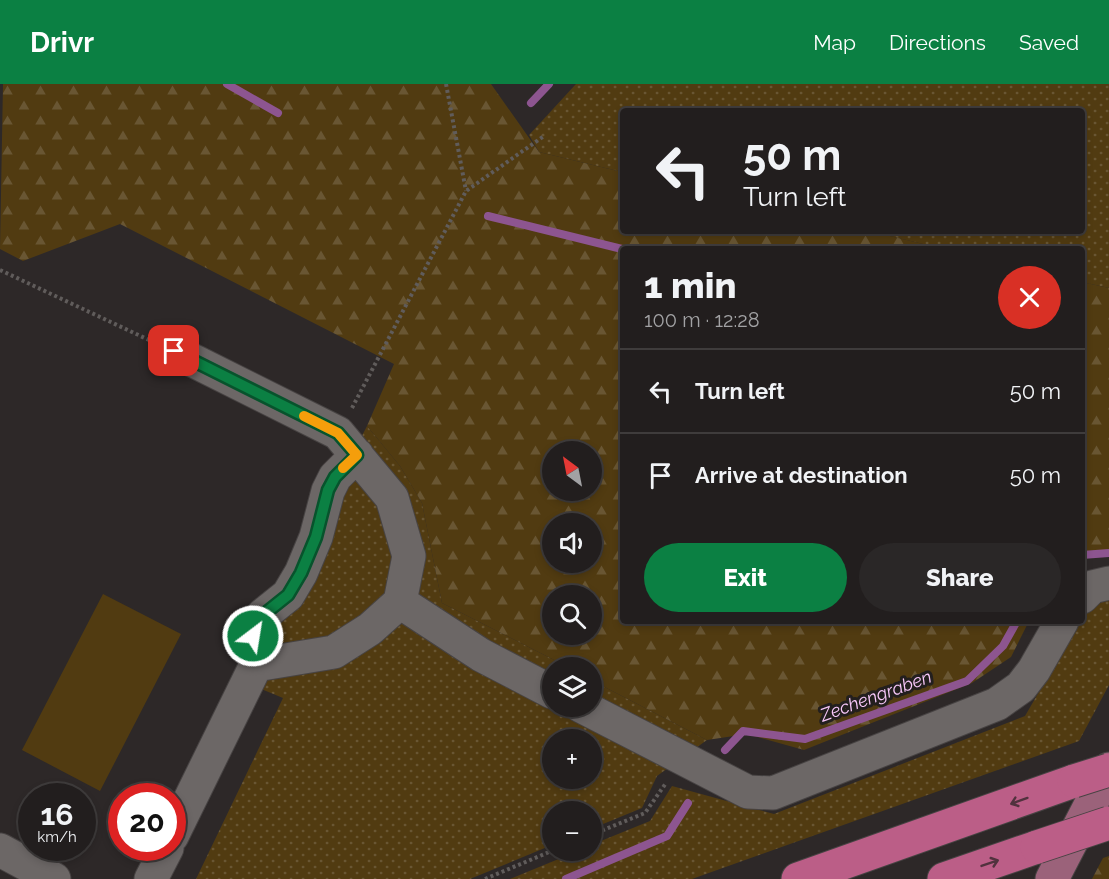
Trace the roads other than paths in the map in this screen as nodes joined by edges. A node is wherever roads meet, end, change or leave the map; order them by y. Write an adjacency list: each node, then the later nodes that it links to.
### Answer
1 (174, 351): 2 (street)
2 (347, 444): 5 (street); 7 (street)
3 (1109, 583): 4 (street)
4 (1085, 594)
5 (400, 602): 7 (street); 8 (street)
6 (1060, 624): 9 (street)
7 (256, 665): 11 (street)
8 (542, 687)
9 (602, 717)
10 (1109, 770): 17 (highway, one-way to 17, bridge); 19 (main road)
11 (186, 808)
12 (1109, 823): 18 (highway, one-way to 12, bridge)
13 (0, 850): 15 (street)
14 (161, 861): 16 (street)
15 (54, 879)
16 (152, 879)
17 (798, 879)
18 (944, 879)
19 (1052, 879)

